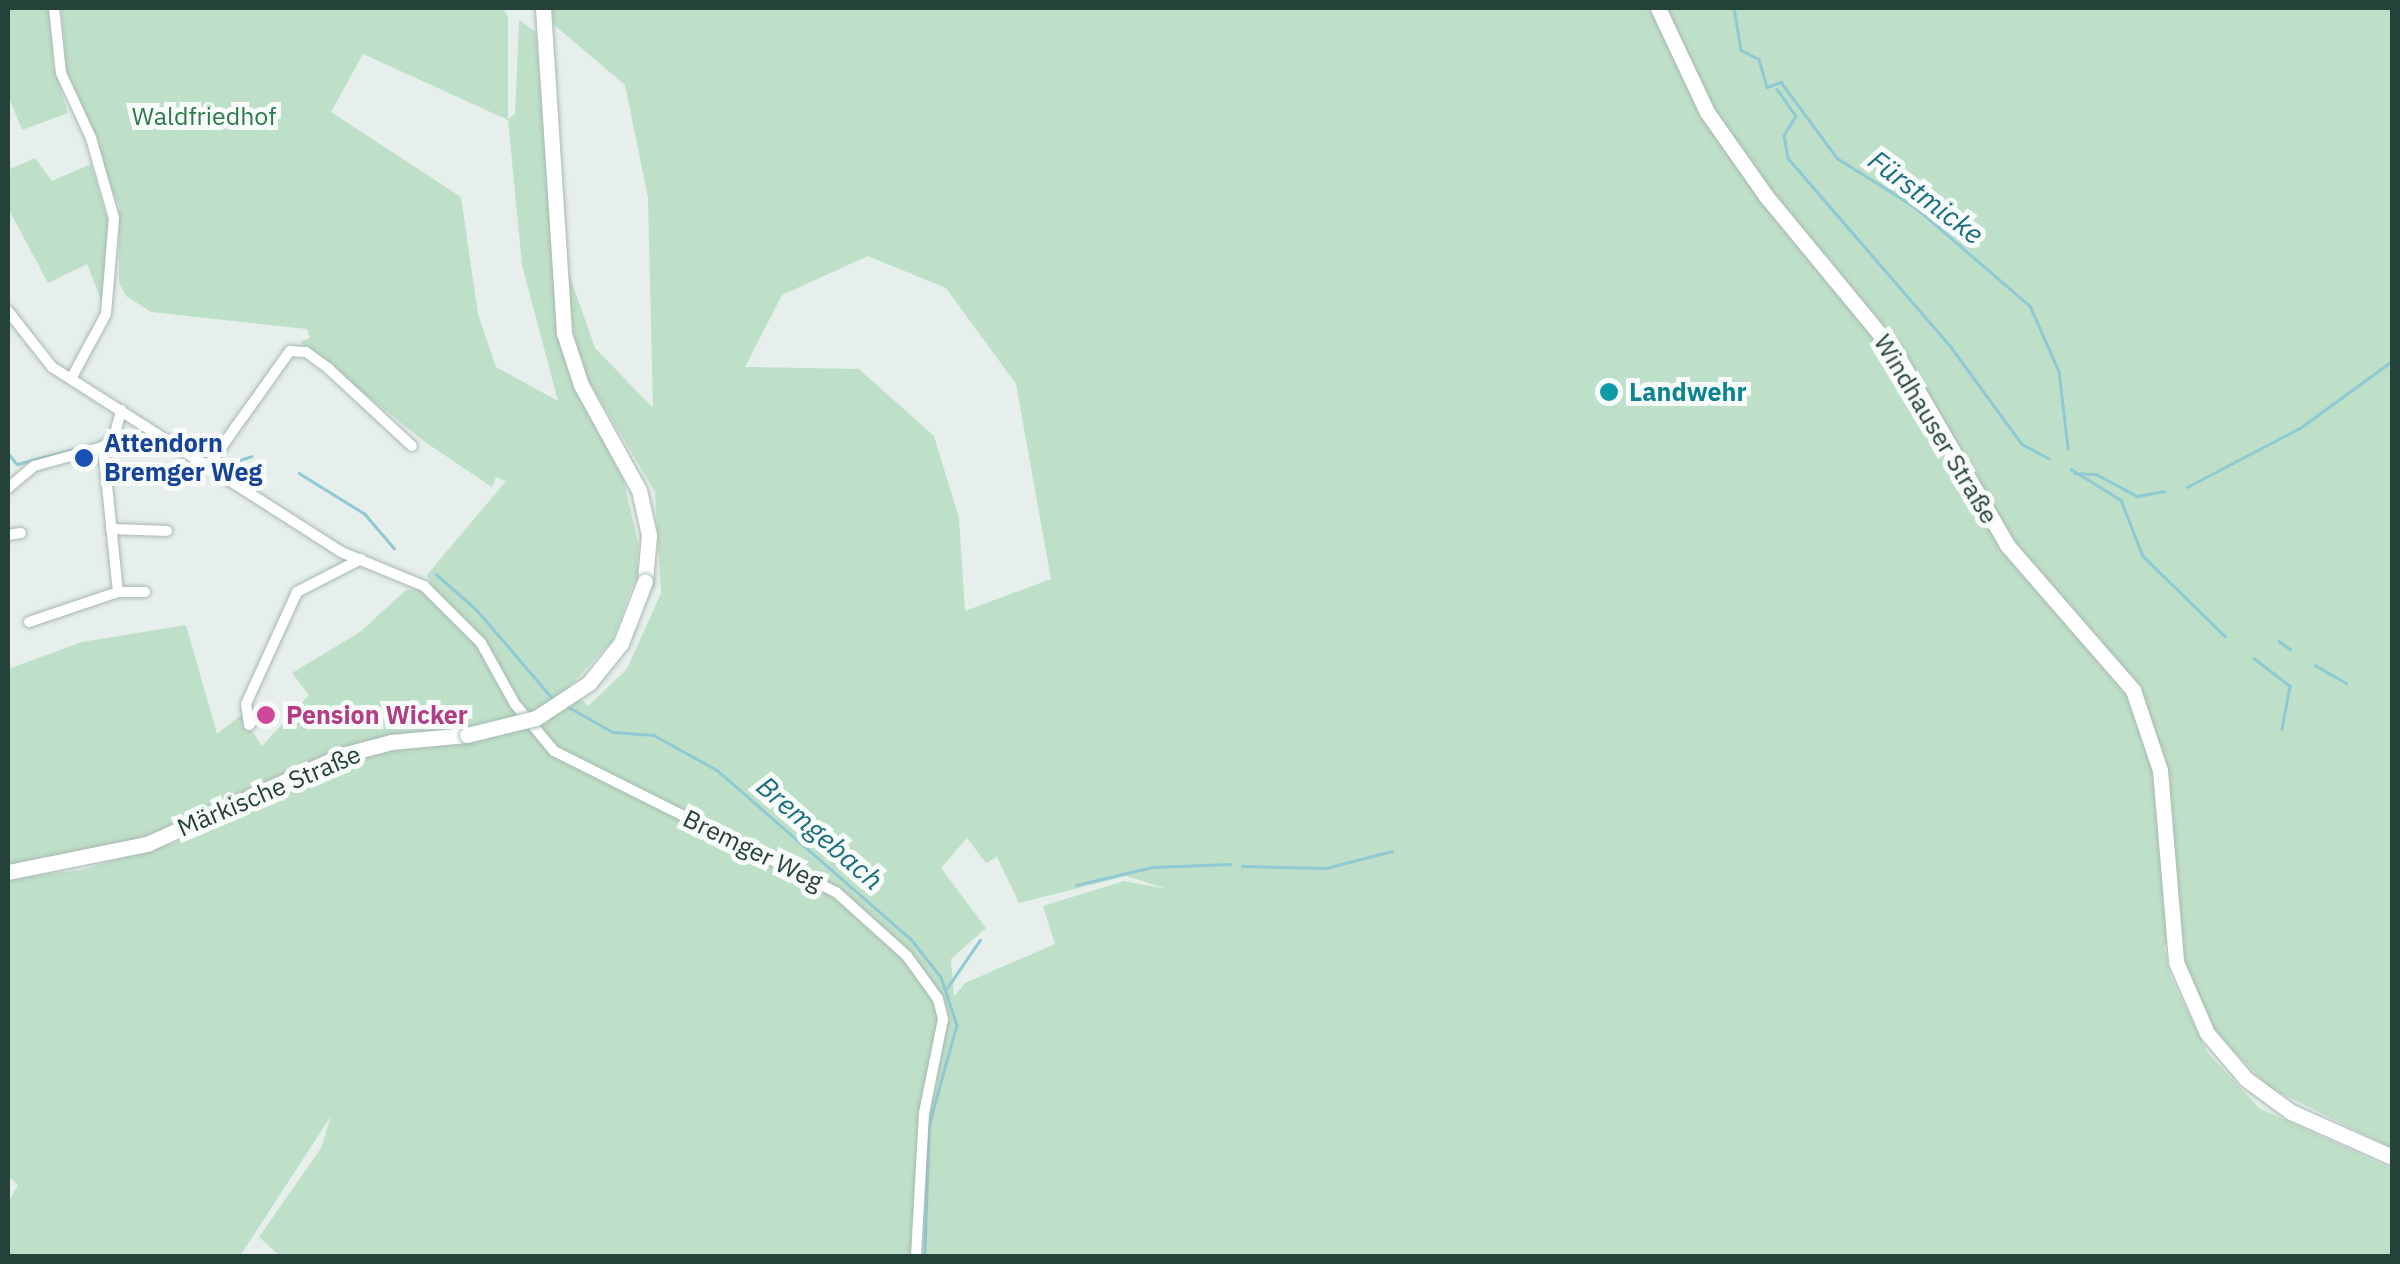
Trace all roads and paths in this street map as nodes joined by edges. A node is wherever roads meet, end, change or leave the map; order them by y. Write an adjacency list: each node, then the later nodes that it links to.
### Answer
1 (54, 8): 5 (street)
2 (542, 8): 20 (main road, Märkische Straße, bridge)
3 (1658, 8): 21 (main road, Windhauser Straße)
4 (8, 311): 5 (street, Bremger Weg)
5 (71, 379): 6 (street, Bremger Weg)
6 (121, 410): 8 (street); 9 (street, Bremger Weg)
7 (412, 446): 9 (street)
8 (103, 447): 10 (street); 11 (street)
9 (214, 466): 15 (street, Bremger Weg)
10 (8, 488)
11 (111, 529): 12 (street); 16 (street)
12 (167, 531)
13 (21, 533): 14 (street)
14 (8, 536)
15 (361, 560): 19 (street); 22 (street, Bremger Weg)
16 (118, 592): 17 (street); 18 (street)
17 (145, 592)
18 (29, 622)
19 (258, 715)
20 (8, 872)
21 (2392, 1157)
22 (916, 1256)

